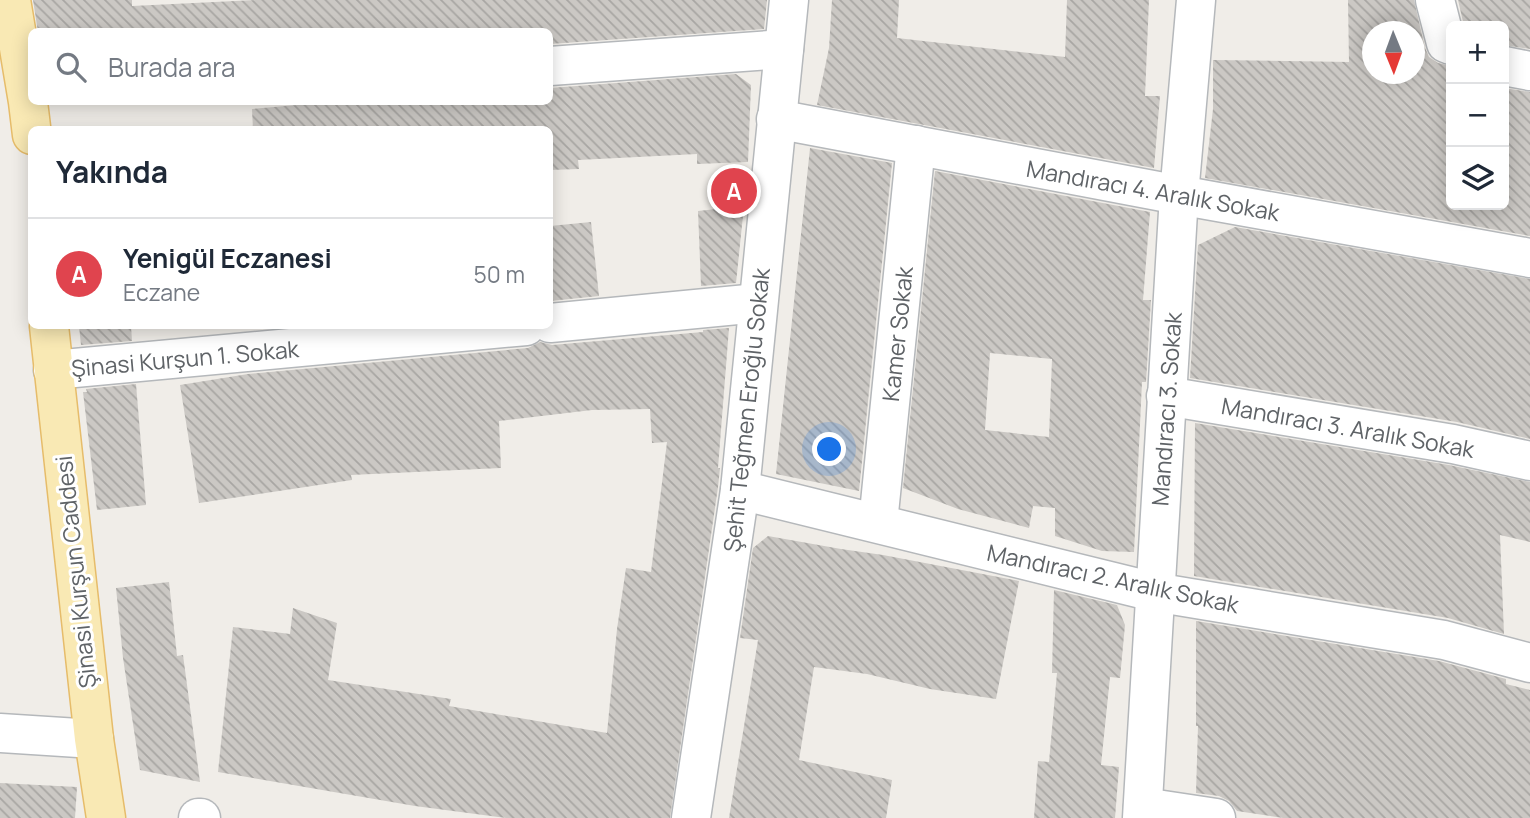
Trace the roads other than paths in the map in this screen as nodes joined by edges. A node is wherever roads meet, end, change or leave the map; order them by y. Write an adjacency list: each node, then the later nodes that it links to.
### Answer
1 (11, 0): 10 (main road)
2 (789, 0): 6 (street, Şehit Teğmen Eroğlu Sokak)
3 (1196, 0): 13 (street, Mandıracı 3. Sokak)
4 (1435, 0): 5 (street)
5 (1446, 43)
6 (784, 49): 7 (street); 11 (street, Şehit Teğmen Eroğlu Sokak)
7 (553, 66)
8 (1509, 67): 9 (street)
9 (1530, 71)
10 (28, 91)
11 (776, 119): 12 (street, Mandıracı 4. Aralık Sokak); 15 (street, Şehit Teğmen Eroğlu Sokak)
12 (916, 145): 13 (street, Mandıracı 4. Aralık Sokak); 23 (street, Kamer Sokak)
13 (1179, 195): 14 (street, Mandıracı 4. Aralık Sokak); 20 (street, Mandıracı 3. Sokak)
14 (1530, 258)
15 (758, 303): 16 (street); 22 (street, Şehit Teğmen Eroğlu Sokak)
16 (553, 323)
17 (49, 329): 19 (main road, Şinasi Kurşun Caddesi)
18 (494, 329): 19 (street, Şinasi Kurşun 1. Sokak)
19 (53, 370): 27 (main road, Şinasi Kurşun Caddesi)
20 (1166, 396): 21 (street, Mandıracı 3. Aralık Sokak); 24 (street, Mandıracı 3. Sokak)
21 (1530, 461)
22 (740, 490): 23 (street, Mandıracı 2. Aralık Sokak); 30 (street, Şehit Teğmen Eroğlu Sokak)
23 (878, 523): 24 (street, Mandıracı 2. Aralık Sokak)
24 (1154, 592): 25 (street, Mandıracı 2. Aralık Sokak); 28 (street, Mandıracı 3. Sokak)
25 (1530, 663)
26 (0, 733): 27 (street)
27 (94, 739): 29 (main road, Şinasi Kurşun Caddesi)
28 (1142, 812): 31 (street)
29 (106, 818)
30 (691, 818)
31 (1216, 818)

